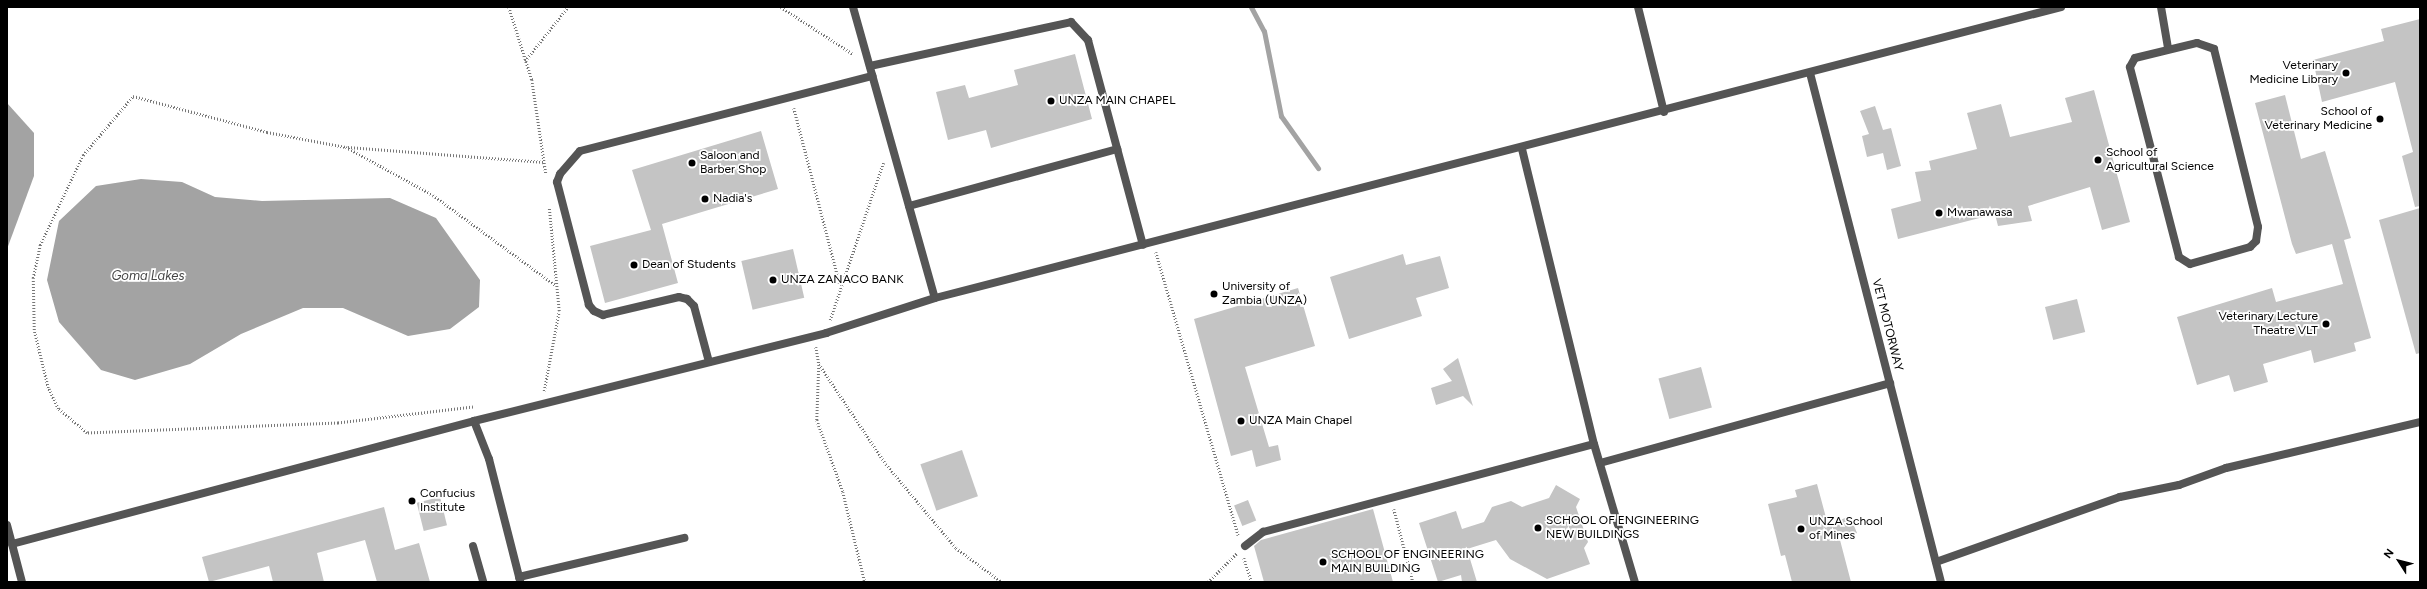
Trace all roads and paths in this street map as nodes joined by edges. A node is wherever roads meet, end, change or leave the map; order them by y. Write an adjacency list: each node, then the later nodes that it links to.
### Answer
1 (509, 7): 9 (path)
2 (568, 7): 9 (path)
3 (781, 7): 10 (path)
4 (853, 7): 10 (lane)
5 (1638, 7): 14 (lane)
6 (2061, 7): 11 (lane)
7 (2160, 7): 8 (lane)
8 (2168, 48): 8 (lane)
9 (525, 61): 19 (path)
10 (870, 66): 12 (lane); 17 (lane)
11 (1810, 73): 14 (lane); 32 (lane, VET MOTORWAY)
12 (873, 76): 13 (lane); 15 (lane)
13 (791, 97): 26 (path); 30 (lane)
14 (1664, 112): 18 (lane)
15 (891, 141): 22 (lane); 26 (path)
16 (346, 147): 19 (path); 25 (path); 34 (path)
17 (1117, 149): 22 (lane); 24 (lane)
18 (1522, 149): 23 (lane); 37 (lane)
19 (544, 162): 20 (path)
20 (547, 181)
21 (549, 203): 25 (path)
22 (909, 206): 27 (lane)
23 (1153, 243): 24 (lane); 44 (path)
24 (1143, 245): 27 (lane)
25 (555, 285): 33 (path)
26 (840, 286): 28 (path)
27 (935, 298): 28 (lane)
28 (826, 334): 29 (lane)
29 (814, 336): 30 (lane); 31 (path)
30 (709, 362): 35 (lane)
31 (818, 364): 49 (path); 50 (path)
32 (1890, 383): 38 (lane); 45 (lane, VET MOTORWAY)
33 (543, 398)
34 (482, 406)
35 (474, 421): 42 (lane); 46 (lane)
36 (2420, 422): 45 (lane)
37 (1594, 444): 38 (lane); 39 (lane)
38 (1600, 463): 54 (lane)
39 (1392, 498): 44 (lane); 53 (path)
40 (7, 525): 42 (lane)
41 (684, 538): 46 (lane)
42 (12, 544): 47 (lane)
43 (472, 546): 48 (lane)
44 (1243, 547): 51 (path); 52 (path)
45 (1936, 562): 55 (lane, VET MOTORWAY)
46 (520, 580)
47 (22, 582)
48 (483, 582)
49 (865, 582)
50 (1002, 582)
51 (1208, 582)
52 (1252, 582)
53 (1413, 582)
54 (1635, 582)
55 (1941, 582)

